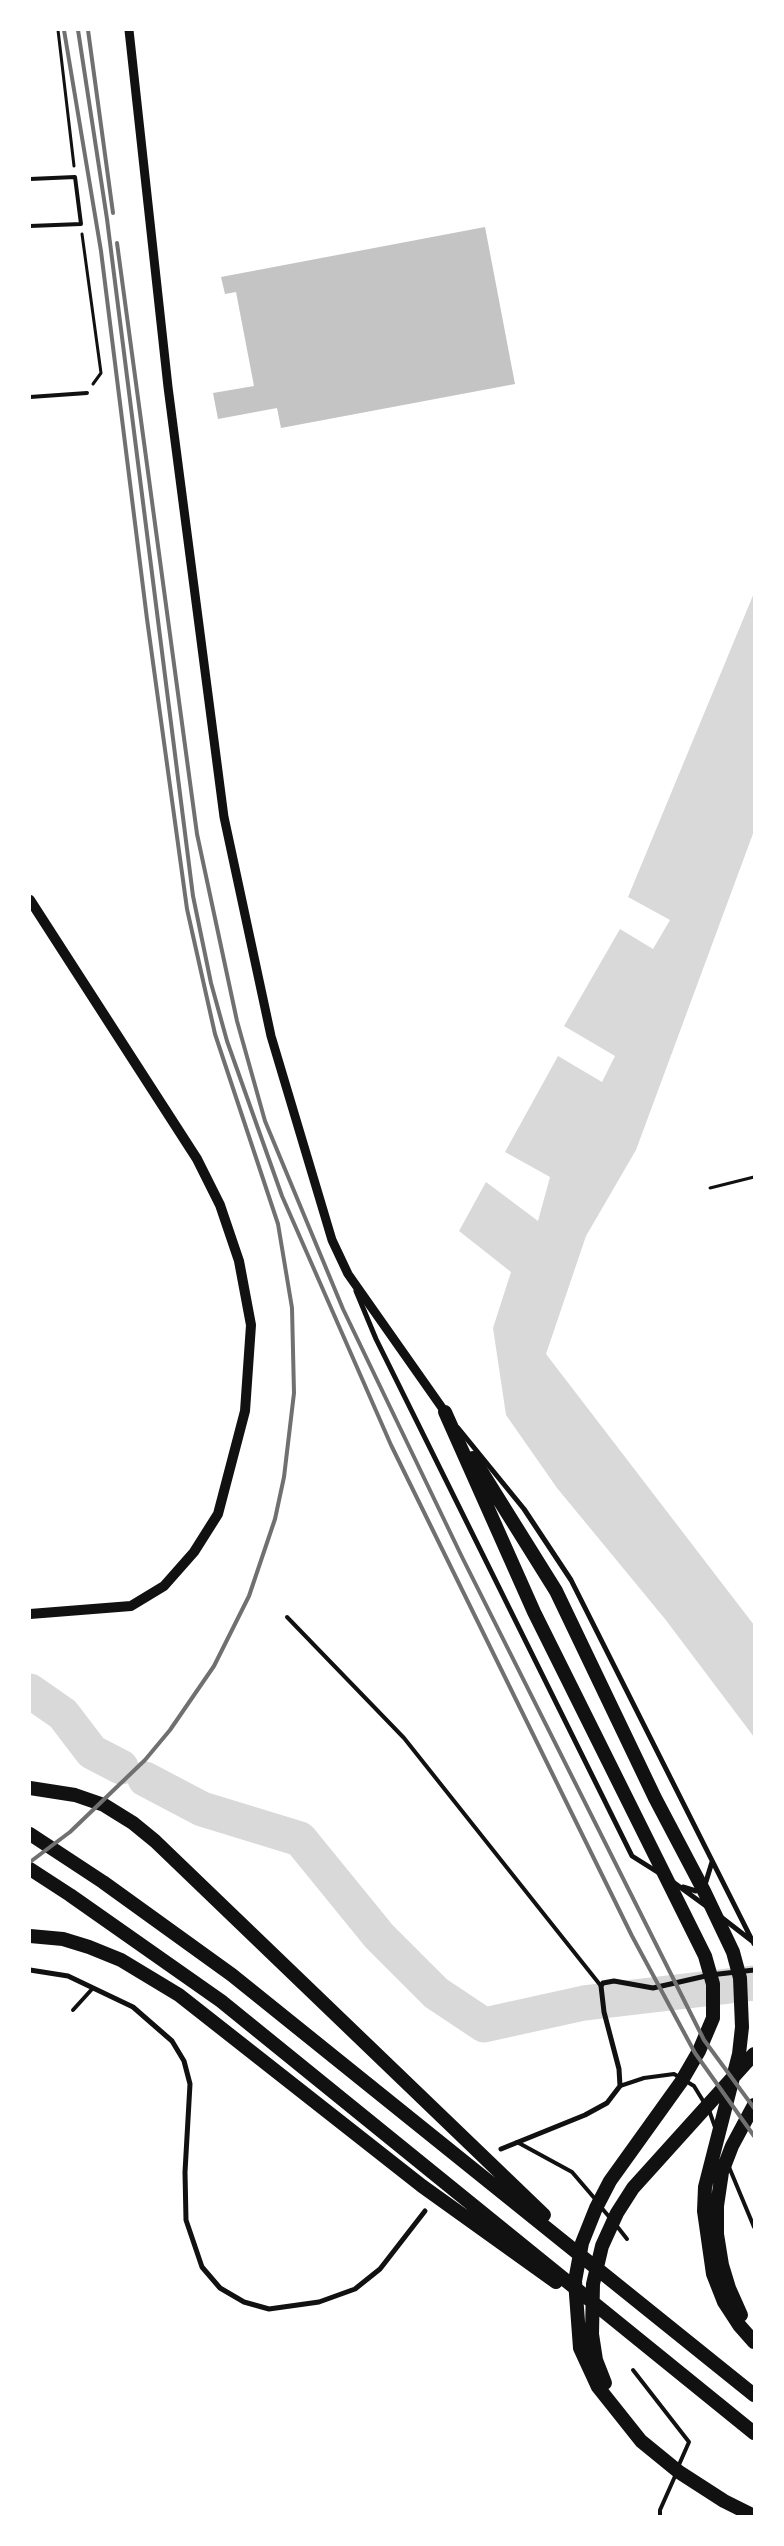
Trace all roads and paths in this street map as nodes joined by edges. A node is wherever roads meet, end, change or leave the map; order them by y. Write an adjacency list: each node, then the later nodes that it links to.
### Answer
1 (58, 30): 3 (path)
2 (128, 30): 12 (street)
3 (75, 177): 4 (lane); 5 (lane)
4 (30, 179)
5 (81, 224): 6 (lane); 7 (path)
6 (30, 226)
7 (87, 393): 8 (lane)
8 (30, 397)
9 (30, 900): 14 (main road)
10 (754, 1177): 11 (path)
11 (710, 1188)
12 (348, 1274): 13 (street); 20 (street)
13 (445, 1412): 18 (street); 40 (highway); 42 (highway)
14 (30, 1614)
15 (287, 1617): 25 (lane)
16 (30, 1788): 38 (highway)
17 (30, 1834): 38 (highway)
18 (712, 1862): 20 (street); 22 (street)
19 (30, 1869): 39 (highway)
20 (678, 1885): 22 (street)
21 (30, 1936): 39 (highway)
22 (753, 1942)
23 (30, 1970): 26 (street)
24 (754, 1970): 25 (street)
25 (601, 1986): 29 (street)
26 (93, 1988): 27 (lane); 35 (street)
27 (73, 2010)
28 (754, 2054): 40 (highway)
29 (620, 2086): 31 (street); 32 (lane)
30 (754, 2105): 41 (highway)
31 (517, 2142): 33 (street); 37 (lane)
32 (720, 2142)
33 (501, 2149)
34 (723, 2151): 36 (lane)
35 (425, 2211)
36 (754, 2227)
37 (627, 2238)
38 (611, 2280): 44 (highway)
39 (616, 2321): 45 (highway)
40 (585, 2333): 47 (highway)
41 (754, 2337)
42 (754, 2342)
43 (633, 2370): 46 (lane)
44 (754, 2395)
45 (754, 2434)
46 (660, 2516)
47 (754, 2516)

